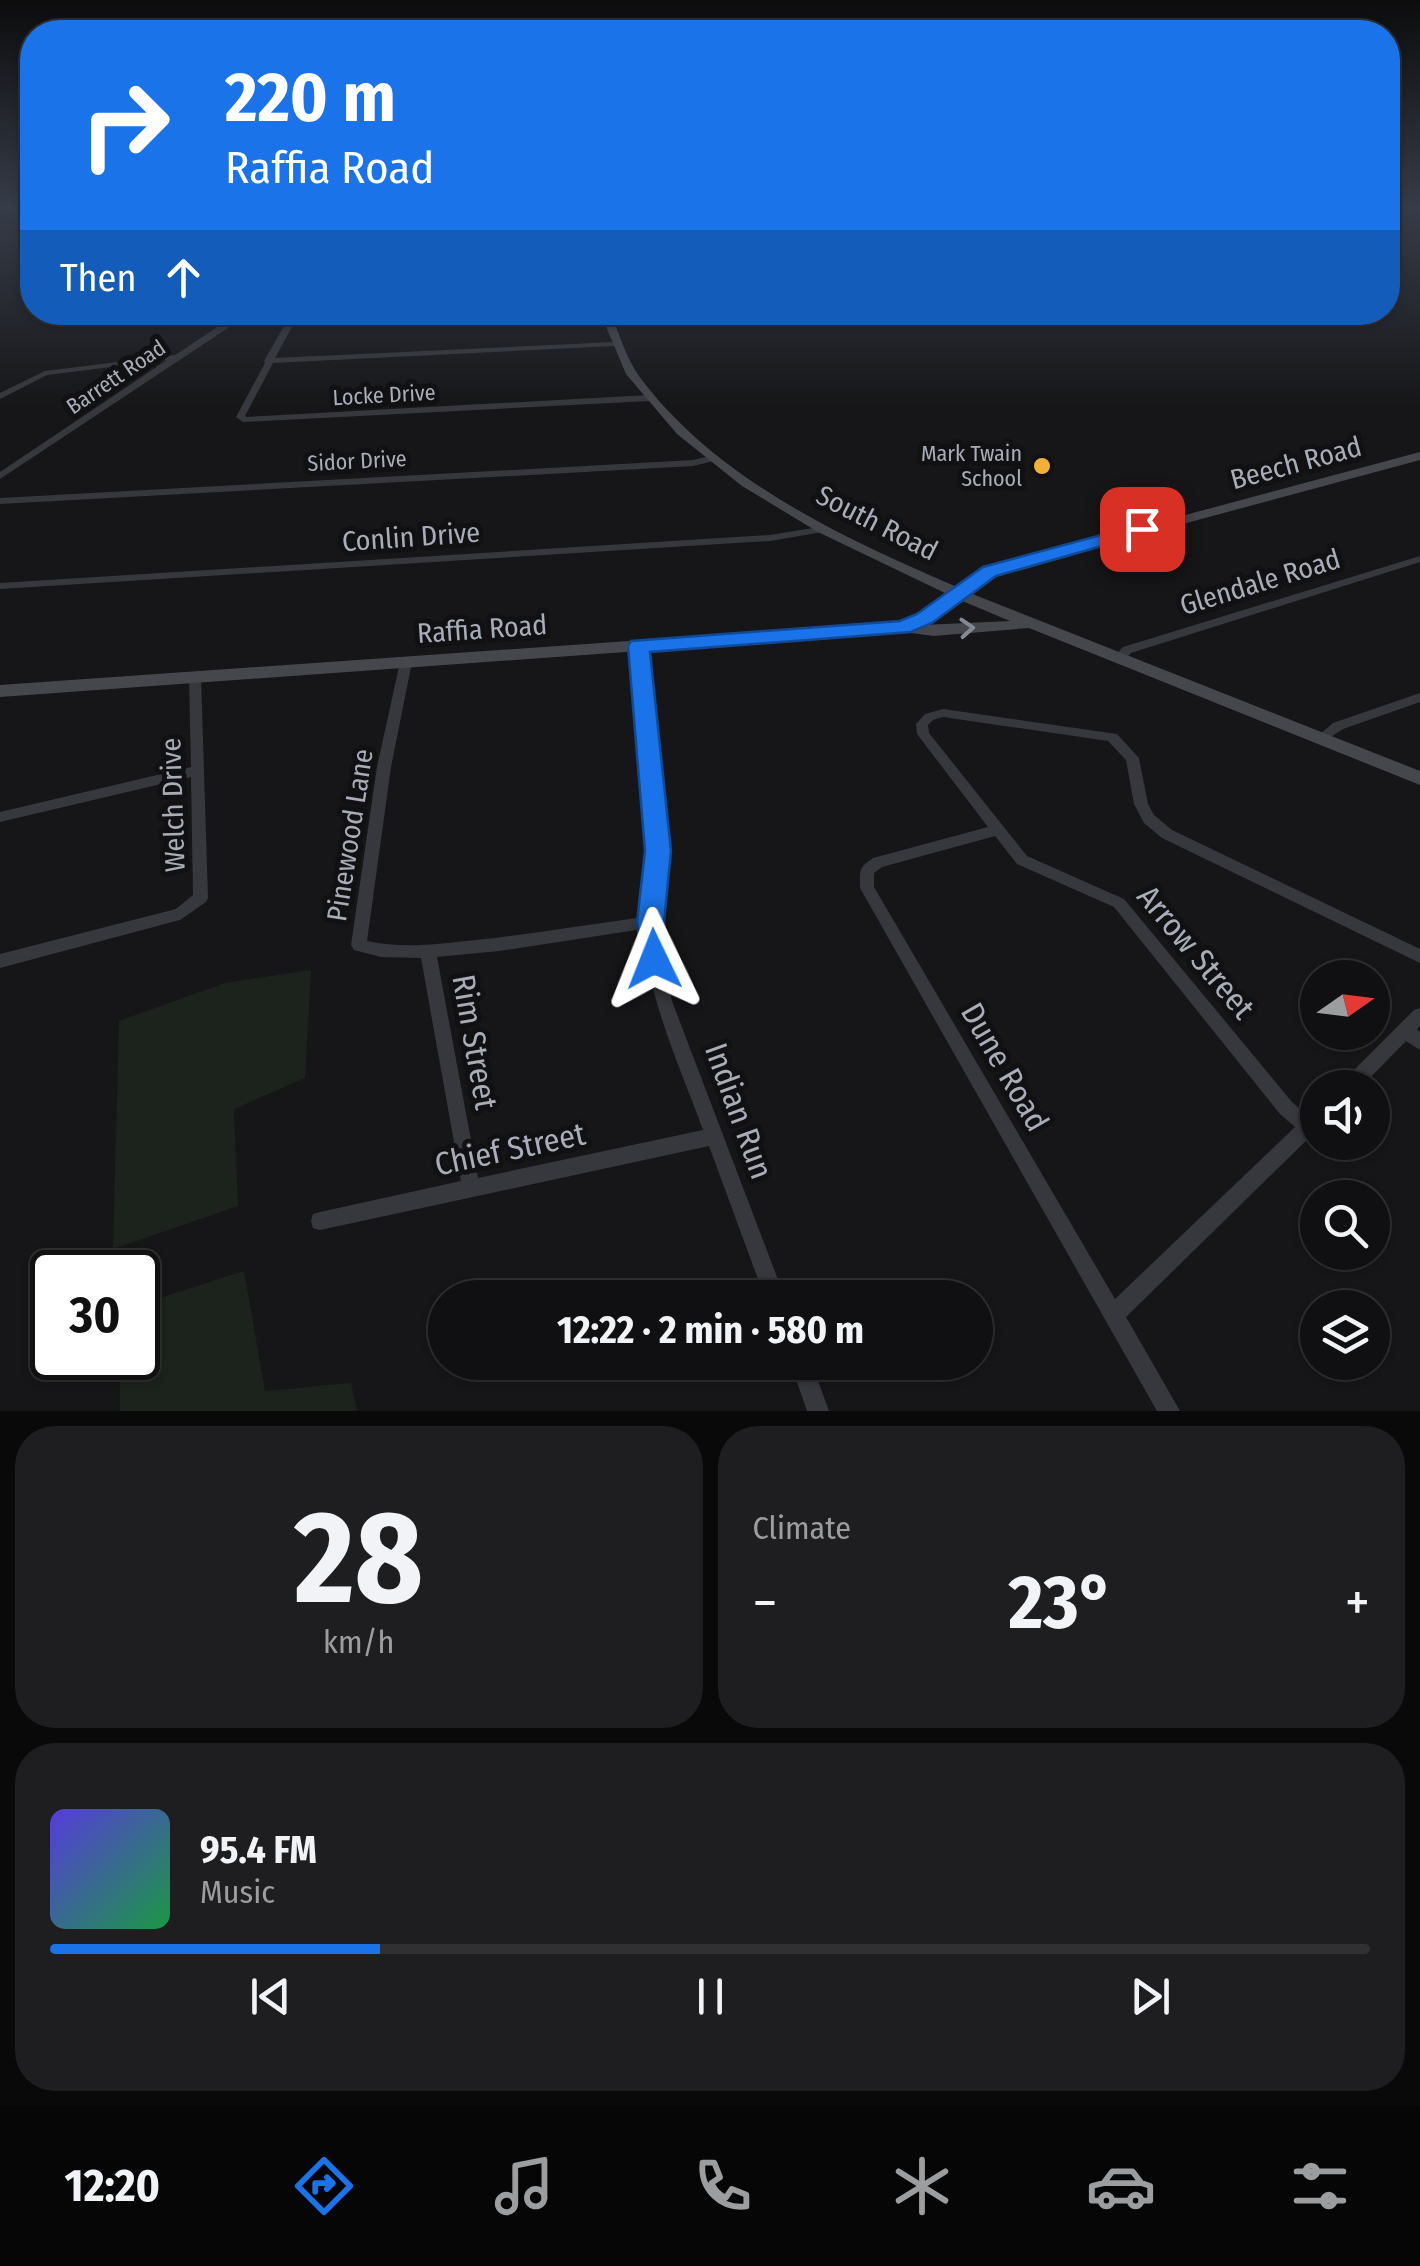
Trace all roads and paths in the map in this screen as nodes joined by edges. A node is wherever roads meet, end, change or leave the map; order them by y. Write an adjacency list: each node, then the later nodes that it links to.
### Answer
1 (226, 325): 5 (street, Barrett Road)
2 (289, 325): 6 (street, Locke Drive)
3 (608, 325): 4 (main road, South Road)
4 (614, 344): 6 (street); 8 (main road, South Road)
5 (177, 357): 7 (street); 11 (street, Barrett Road)
6 (268, 361): 8 (street, Locke Drive)
7 (0, 396)
8 (649, 398): 10 (main road, South Road)
9 (1420, 456): 16 (main road, Beech Road)
10 (715, 458): 12 (street, Sidor Drive); 13 (main road, South Road)
11 (0, 476)
12 (0, 501)
13 (825, 529): 15 (street, Conlin Drive); 16 (main road, South Road)
14 (1420, 559): 20 (street, Glendale Road)
15 (0, 586)
16 (958, 593): 17 (main road, South Road); 18 (main road, Raffia Road)
17 (1030, 624): 18 (main road, one-way to 17); 20 (main road, South Road)
18 (904, 628): 19 (main road, Raffia Road)
19 (638, 646): 21 (main road, Raffia Road); 30 (street, Indian Run)
20 (1119, 658): 25 (main road, South Road)
21 (406, 662): 22 (main road, Raffia Road); 31 (street, Pinewood Lane)
22 (195, 677): 23 (main road, Raffia Road); 26 (street, Welch Drive)
23 (0, 691)
24 (1420, 697): 25 (street)
25 (1320, 739): 27 (main road, South Road)
26 (196, 771): 28 (street); 33 (street, Welch Drive)
27 (1420, 778)
28 (0, 817)
29 (998, 830): 32 (street, Arrow Street); 37 (street, Arrow Street); 43 (street, Dune Road)
30 (650, 922): 31 (street, Rim Street); 39 (street, Indian Run)
31 (428, 952): 40 (street, Rim Street)
32 (1420, 956)
33 (0, 962)
34 (1420, 1015): 35 (street)
35 (1413, 1036): 36 (street)
36 (1370, 1070)
37 (1300, 1116)
38 (1300, 1134): 43 (street, Arrow Street)
39 (714, 1136): 40 (street, Chief Street); 42 (street, Indian Run)
40 (471, 1188): 41 (street, Chief Street)
41 (320, 1222)
42 (768, 1280)
43 (1114, 1314): 46 (street, Dune Road)
44 (807, 1380): 45 (street)
45 (818, 1411)
46 (1169, 1411)

